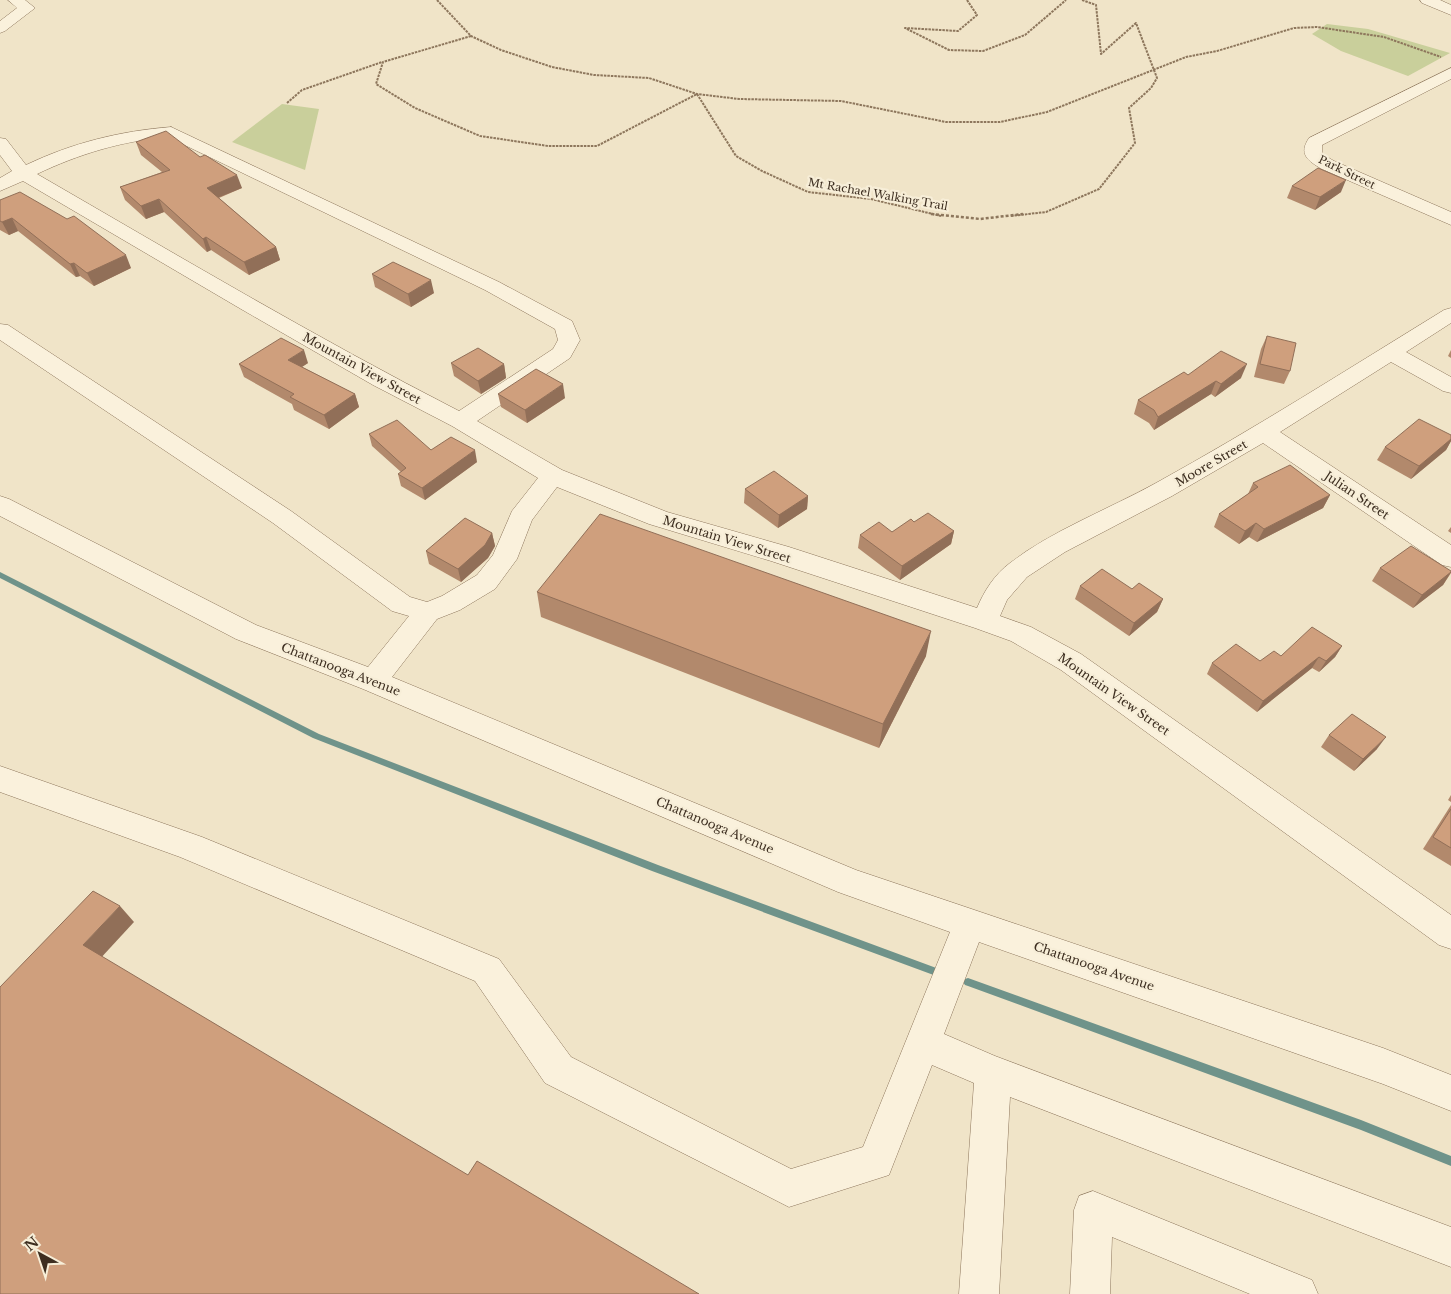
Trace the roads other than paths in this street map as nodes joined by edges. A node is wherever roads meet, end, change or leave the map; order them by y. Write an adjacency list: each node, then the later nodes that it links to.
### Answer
1 (15, 0): 4 (street)
2 (1427, 0): 3 (street)
3 (1451, 10)
4 (0, 28)
5 (1446, 80): 9 (street, Park Street)
6 (0, 142): 7 (street, Mountain View Street)
7 (23, 172): 8 (street); 14 (street, Mountain View Street); 14 (street)
8 (0, 184)
9 (1451, 219)
10 (1451, 314): 12 (street, Moore Street)
11 (0, 330): 19 (street)
12 (1390, 352): 13 (street); 15 (street, Moore Street)
13 (1451, 386)
14 (460, 421): 16 (street, Mountain View Street)
15 (1264, 432): 18 (street, Julian Street); 20 (street, Moore Street)
16 (553, 476): 19 (street); 20 (street, Mountain View Street)
17 (0, 505): 21 (street, Chattanooga Avenue)
18 (1451, 558)
19 (428, 612): 21 (street)
20 (985, 621): 24 (street, Mountain View Street)
21 (373, 681): 23 (street, Chattanooga Avenue)
22 (0, 779): 25 (street)
23 (970, 924): 25 (street); 27 (street, Chattanooga Avenue)
24 (1451, 934)
25 (924, 1043): 26 (street)
26 (993, 1073): 28 (street); 29 (street)
27 (1451, 1092)
28 (1451, 1247)
29 (979, 1294)
30 (1090, 1294): 31 (street)
31 (1298, 1294)

